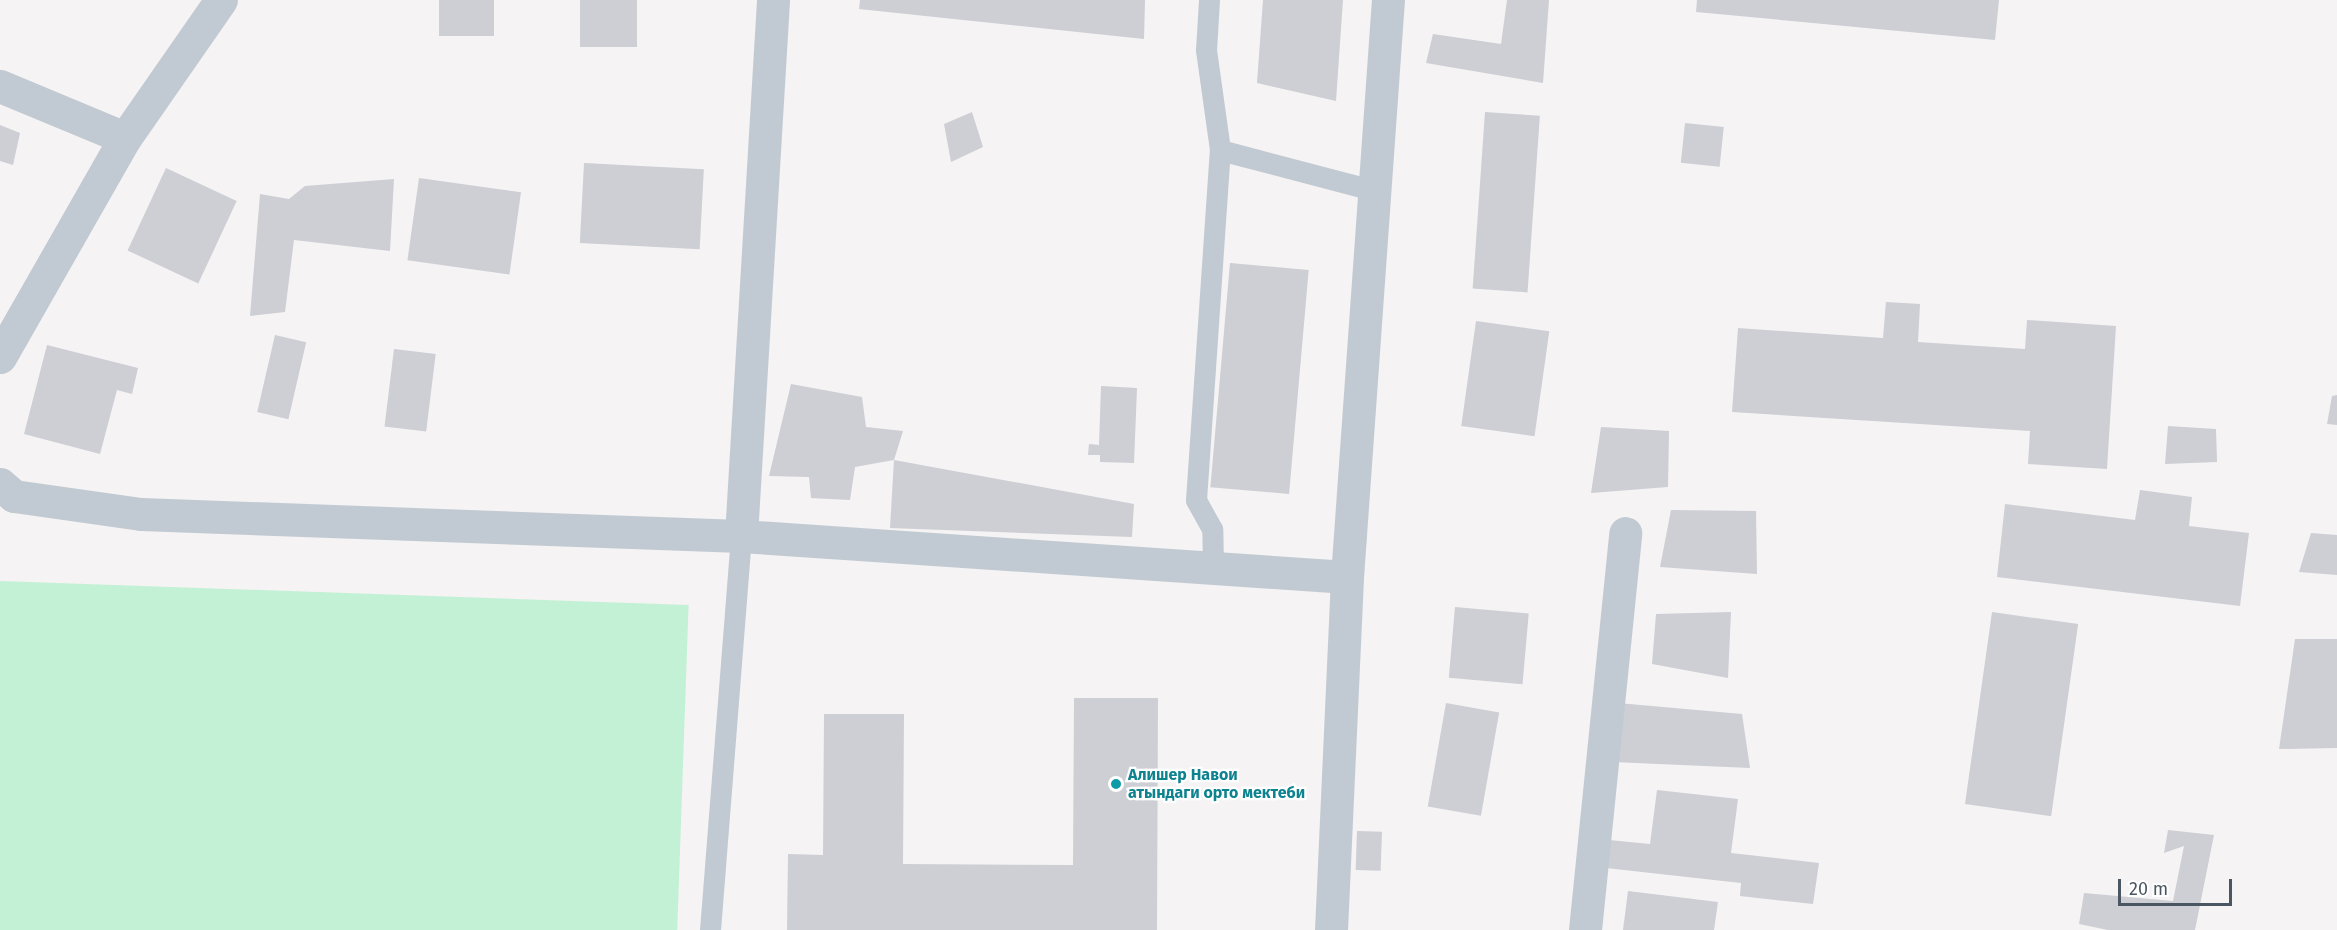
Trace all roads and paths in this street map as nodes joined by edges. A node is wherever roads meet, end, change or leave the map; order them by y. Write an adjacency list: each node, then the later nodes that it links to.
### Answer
1 (221, 0): 6 (street)
2 (773, 0): 12 (street)
3 (1209, 0): 7 (lane)
4 (1388, 0): 8 (street)
5 (0, 86): 6 (street)
6 (125, 138): 9 (street)
7 (1220, 150): 8 (lane); 13 (lane)
8 (1372, 190): 14 (street)
9 (0, 357)
10 (0, 484): 12 (street)
11 (1625, 533): 17 (street)
12 (741, 536): 13 (street); 15 (lane)
13 (1213, 568): 14 (street)
14 (1347, 577): 16 (street)
15 (710, 930)
16 (1331, 930)
17 (1584, 930)

